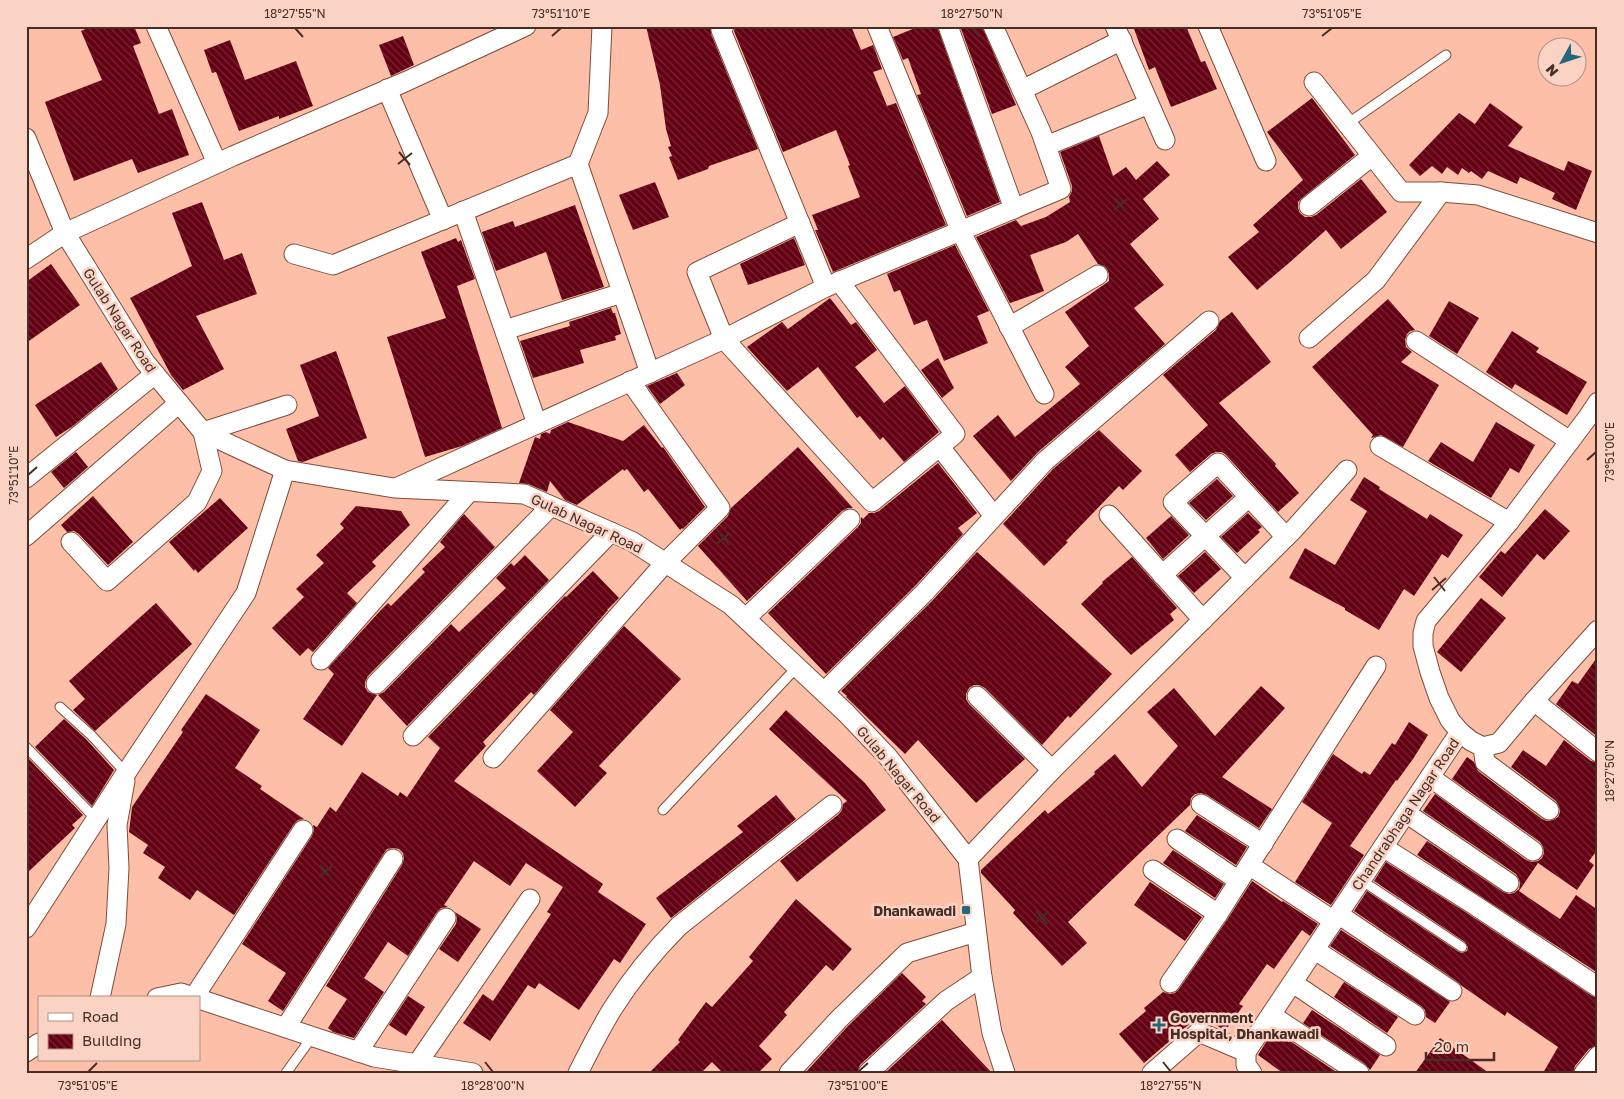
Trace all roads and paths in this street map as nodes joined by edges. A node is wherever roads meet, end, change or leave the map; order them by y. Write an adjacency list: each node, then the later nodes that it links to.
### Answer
1 (156, 26): 21 (street)
2 (526, 26): 12 (street)
3 (602, 26): 22 (street)
4 (724, 26): 28 (street)
5 (877, 26): 29 (street)
6 (948, 26): 25 (street)
7 (993, 26): 13 (street)
8 (1208, 26): 20 (street)
9 (1119, 33): 13 (street); 14 (street)
10 (1446, 55): 15 (lane)
11 (1314, 82): 15 (street)
12 (387, 89): 21 (street); 27 (street)
13 (1022, 90): 18 (street)
14 (1149, 104): 17 (street); 18 (street)
15 (1347, 124): 19 (street)
16 (26, 138): 31 (street, Gulab Nagar Road)
17 (1165, 140)
18 (1046, 146): 25 (street)
19 (1372, 156): 23 (street); 24 (street)
20 (1266, 161)
21 (217, 163): 31 (street)
22 (578, 164): 26 (street); 36 (street)
23 (1441, 192): 30 (street); 40 (street)
24 (1309, 206)
25 (1014, 209): 29 (street)
26 (463, 211): 27 (street); 39 (street)
27 (443, 220): 32 (street)
28 (800, 222): 35 (street); 41 (street)
29 (961, 232): 35 (street); 38 (street)
30 (1598, 232)
31 (65, 234): 33 (street); 44 (street, Gulab Nagar Road)
32 (294, 254)
33 (26, 259)
34 (1098, 275): 38 (street)
35 (833, 284): 41 (street); 54 (street)
36 (622, 293): 39 (street); 43 (street)
37 (1209, 321): 63 (street)
38 (1009, 327): 46 (street)
39 (505, 330): 50 (street)
40 (1309, 338)
41 (724, 339): 43 (street); 54 (street)
42 (1416, 340): 52 (street)
43 (650, 373): 45 (street)
44 (156, 374): 48 (street, Gulab Nagar Road); 57 (street)
45 (630, 382): 50 (street); 71 (street)
46 (1044, 394)
47 (1598, 402): 52 (street, Chandrabhaga Nagar Road)
48 (179, 403): 51 (street, Gulab Nagar Road); 67 (street)
49 (287, 405): 51 (street)
50 (537, 424): 58 (street)
51 (203, 432): 55 (street, Gulab Nagar Road); 70 (street)
52 (1570, 441): 65 (street, Chandrabhaga Nagar Road)
53 (1380, 446): 65 (street)
54 (940, 447): 63 (street)
55 (285, 470): 58 (street, Gulab Nagar Road); 92 (street)
56 (1347, 470): 69 (street)
57 (26, 478)
58 (394, 488): 59 (street, Gulab Nagar Road)
59 (470, 492): 61 (street, Gulab Nagar Road); 77 (street)
60 (1249, 497): 68 (street); 68 (street); 69 (street)
61 (551, 506): 66 (street, Gulab Nagar Road); 80 (street)
62 (1108, 515): 72 (street)
63 (994, 516): 81 (street)
64 (850, 519): 74 (street)
65 (1508, 522): 85 (street, Chandrabhaga Nagar Road)
66 (611, 532): 71 (street, Gulab Nagar Road); 86 (street)
67 (26, 536)
68 (1205, 536): 72 (street); 73 (street)
69 (1286, 537): 73 (street)
70 (72, 542)
71 (665, 563): 74 (street, Gulab Nagar Road); 90 (street)
72 (1162, 575): 75 (street)
73 (1245, 578): 75 (street)
74 (746, 618): 79 (street, Gulab Nagar Road)
75 (1203, 620): 91 (street)
76 (1598, 630): 83 (street)
77 (320, 660)
78 (1376, 666): 102 (street)
79 (797, 667): 81 (street, Gulab Nagar Road); 96 (lane)
80 (376, 684)
81 (824, 692): 106 (street, Gulab Nagar Road)
82 (977, 696): 91 (street)
83 (1534, 701): 88 (street); 89 (street)
84 (60, 707): 92 (lane)
85 (1460, 732): 88 (street); 93 (street, Chandrabhaga Nagar Road)
86 (413, 736)
87 (26, 747): 99 (lane)
88 (1483, 747): 97 (street)
89 (1598, 752)
90 (493, 758)
91 (1052, 770): 106 (street)
92 (126, 773): 99 (street); 125 (street)
93 (1430, 777): 98 (street, Chandrabhaga Nagar Road); 104 (street)
94 (1201, 804): 102 (street)
95 (832, 805): 143 (street)
96 (663, 810)
97 (1549, 810)
98 (1406, 814): 103 (street, Chandrabhaga Nagar Road); 111 (street)
99 (96, 819): 116 (street)
100 (303, 830): 128 (street)
101 (1177, 839): 110 (street)
102 (1262, 844): 107 (street)
103 (1383, 848): 109 (street, Chandrabhaga Nagar Road); 123 (street)
104 (1533, 851)
105 (392, 859): 132 (street)
106 (968, 859): 117 (street)
107 (1249, 865): 110 (street); 115 (street)
108 (1153, 870): 113 (street)
109 (1361, 880): 115 (street, Chandrabhaga Nagar Road); 118 (lane)
110 (1239, 881): 113 (street)
111 (1510, 883)
112 (530, 899): 140 (street)
113 (1218, 914): 121 (street)
114 (446, 918): 137 (street)
115 (1336, 918): 119 (street, Chandrabhaga Nagar Road); 124 (street)
116 (26, 928)
117 (976, 932): 120 (street); 144 (street)
118 (1462, 947)
119 (1315, 950): 122 (street, Chandrabhaga Nagar Road); 131 (street)
120 (982, 977): 145 (street); 146 (street)
121 (1170, 983)
122 (1293, 983): 130 (street, Chandrabhaga Nagar Road); 135 (street)
123 (1598, 987)
124 (1452, 991)
125 (100, 996)
126 (167, 996): 127 (street)
127 (189, 996)
128 (195, 996)
129 (200, 999): 132 (street)
130 (1271, 1015): 138 (street, Chandrabhaga Nagar Road); 149 (street)
131 (1415, 1016)
132 (286, 1027): 133 (street)
133 (312, 1037): 137 (street); 141 (lane)
134 (38, 1044): 136 (street)
135 (1386, 1046)
136 (26, 1052)
137 (358, 1052): 140 (street)
138 (1246, 1052): 147 (street); 148 (street)
139 (1598, 1056): 150 (street)
140 (417, 1064): 142 (street)
141 (286, 1073)
142 (473, 1073)
143 (578, 1073)
144 (789, 1073)
145 (868, 1073)
146 (1005, 1073)
147 (1152, 1073)
148 (1252, 1073)
149 (1359, 1073)
150 (1584, 1073)

